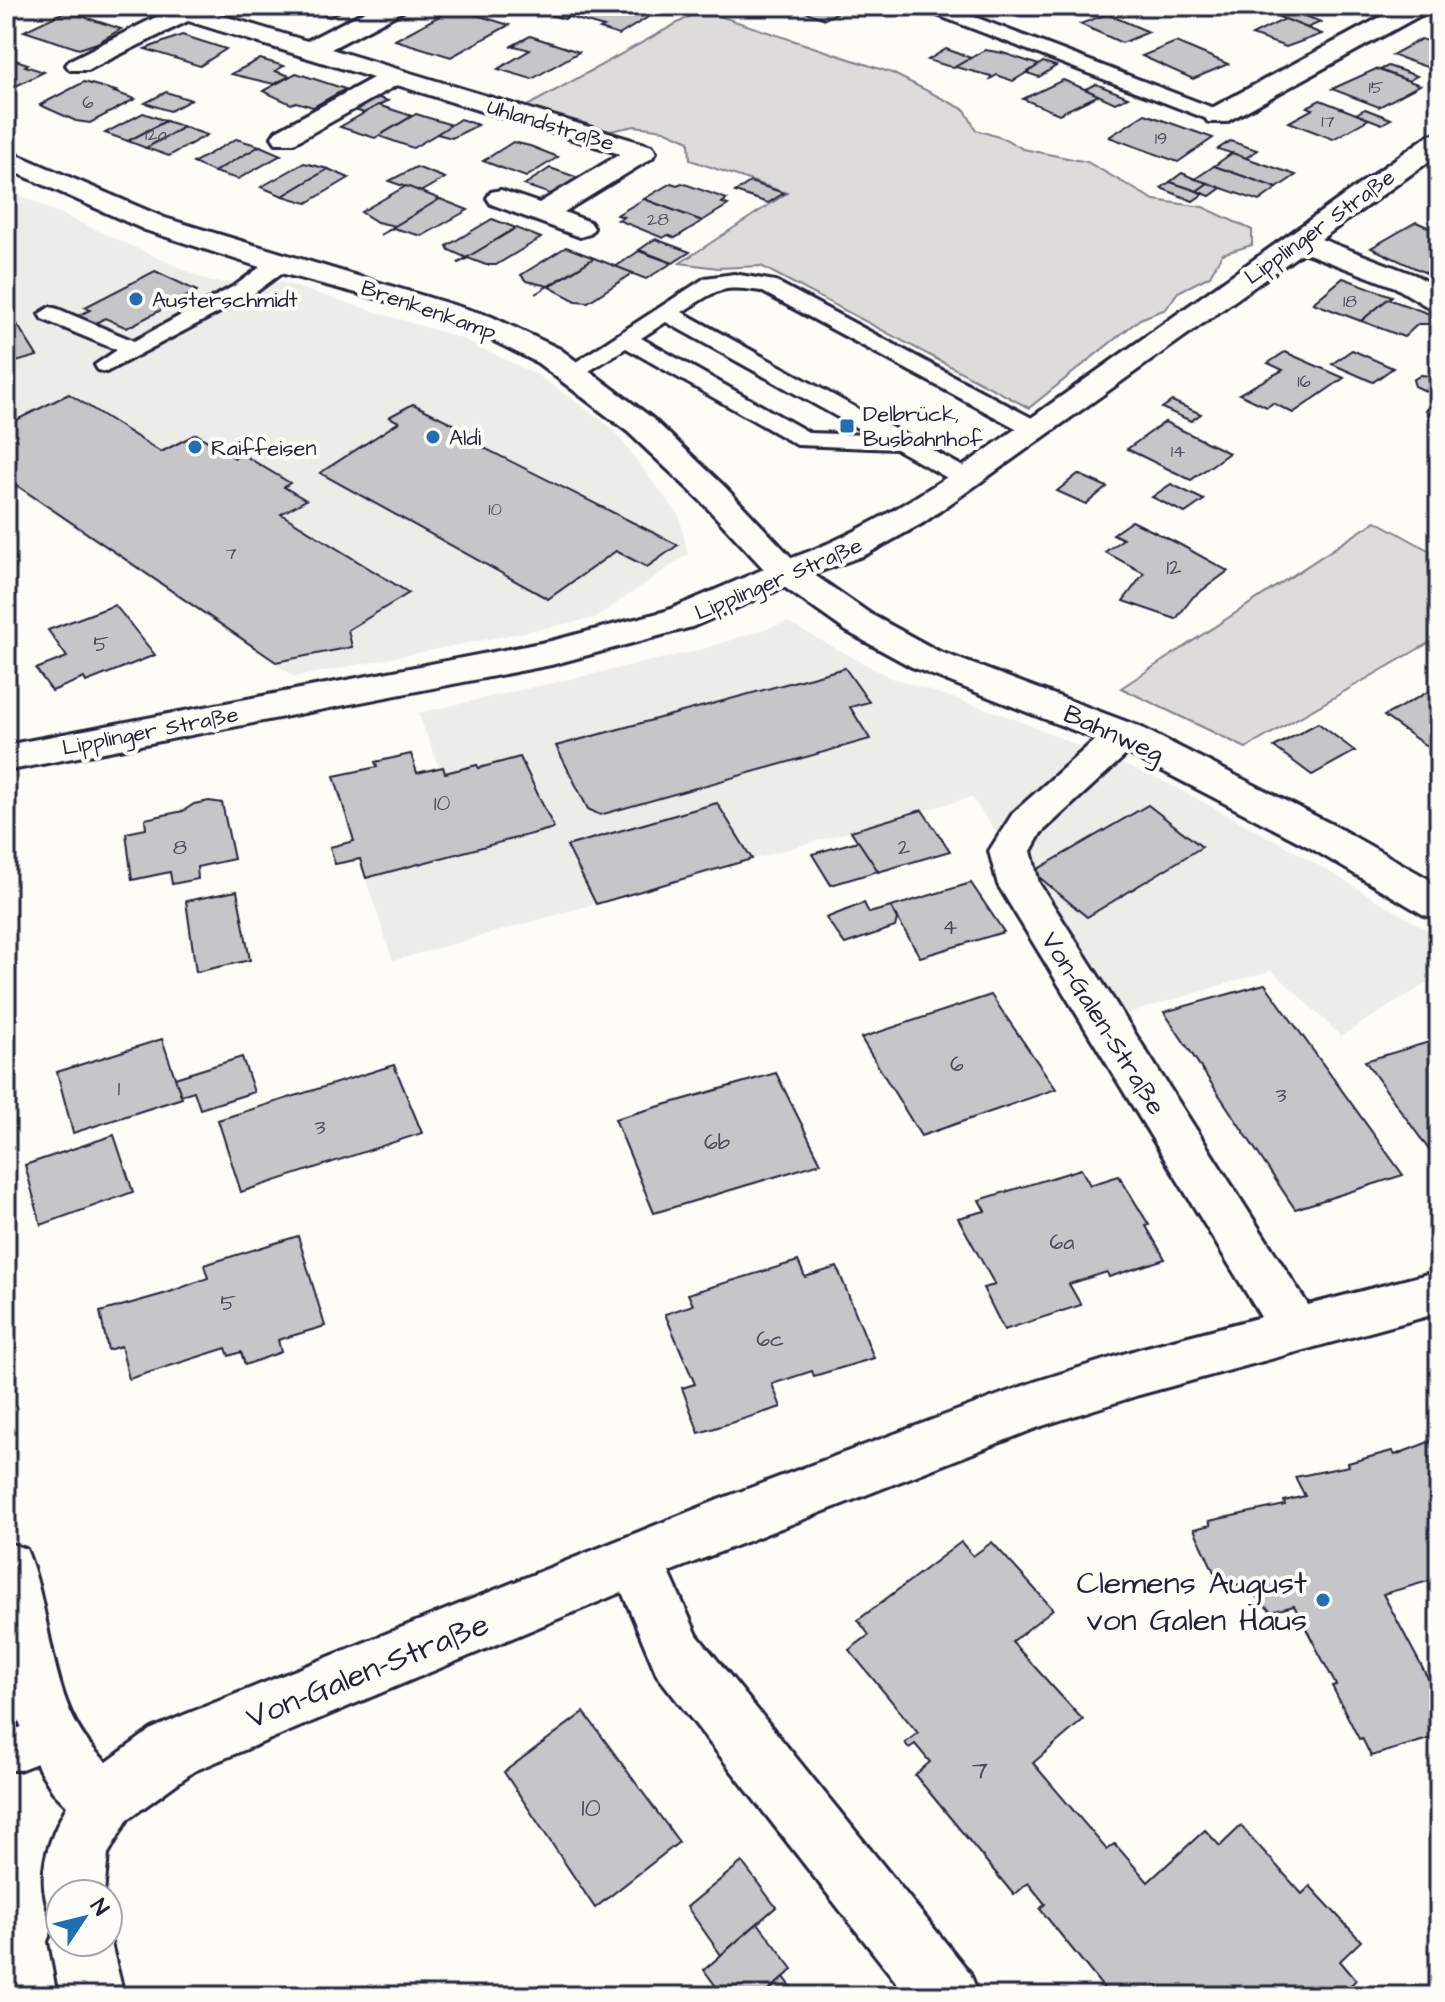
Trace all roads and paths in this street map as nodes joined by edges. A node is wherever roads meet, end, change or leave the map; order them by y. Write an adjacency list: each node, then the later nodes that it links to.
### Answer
1 (394, 6): 5 (street)
2 (930, 6): 8 (lane)
3 (1419, 6): 8 (street)
4 (176, 9): 5 (street, Uhlandstraße); 6 (street, Uhlandstraße)
5 (309, 50): 7 (street, Uhlandstraße)
6 (79, 65)
7 (395, 76): 9 (street); 13 (street, Uhlandstraße)
8 (1217, 116)
9 (285, 137)
10 (1439, 141): 15 (street, Lipplinger Straße)
11 (6, 158): 16 (street, Brenkenkamp)
12 (501, 198): 13 (street)
13 (542, 213): 14 (street)
14 (580, 228)
15 (1299, 240): 17 (street); 24 (street, Lipplinger Straße)
16 (279, 264): 21 (lane); 23 (street, Brenkenkamp)
17 (1439, 301)
18 (665, 312): 20 (lane); 24 (lane); 25 (lane)
19 (50, 314): 21 (lane)
20 (625, 338): 23 (lane); 25 (lane)
21 (134, 349): 22 (lane)
22 (106, 365)
23 (573, 371): 27 (street, Brenkenkamp)
24 (1035, 429): 26 (street, Lipplinger Straße)
25 (900, 443): 26 (lane)
26 (967, 479): 27 (street, Lipplinger Straße)
27 (786, 572): 28 (street, Bahnweg); 29 (street, Lipplinger Straße)
28 (1124, 735): 30 (street, Bahnweg); 32 (street, Von-Galen-Straße)
29 (6, 758)
30 (1439, 904)
31 (1439, 1292): 32 (street, Von-Galen-Straße)
32 (1295, 1329): 33 (street, Von-Galen-Straße)
33 (636, 1561): 36 (street, Von-Galen-Straße); 40 (street)
34 (6, 1568): 35 (street)
35 (29, 1743): 36 (street)
36 (107, 1798): 37 (street, Von-Galen-Straße)
37 (72, 1878)
38 (84, 1958): 39 (street)
39 (92, 1996)
40 (947, 1996)

